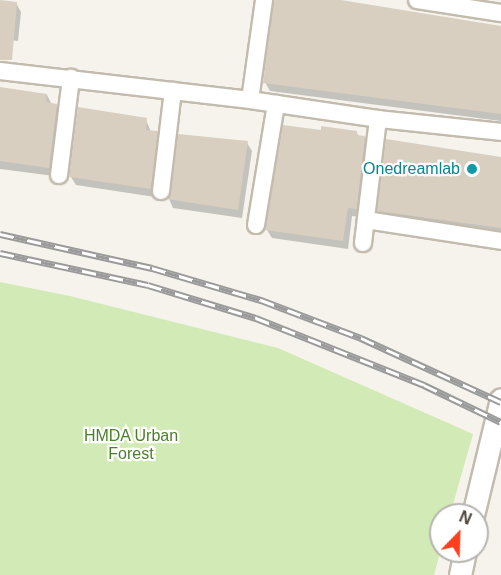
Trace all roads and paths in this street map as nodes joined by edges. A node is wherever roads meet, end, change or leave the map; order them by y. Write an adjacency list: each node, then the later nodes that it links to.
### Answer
1 (264, 0): 7 (street)
2 (417, 0): 3 (street)
3 (501, 13)
4 (0, 71): 5 (street)
5 (71, 78): 6 (street); 11 (street)
6 (173, 91): 7 (street); 12 (street)
7 (250, 100): 8 (street)
8 (276, 104): 9 (street); 14 (street)
9 (378, 119): 10 (street); 13 (street)
10 (501, 132)
11 (59, 175)
12 (161, 191)
13 (366, 220): 15 (street); 16 (street)
14 (256, 225)
15 (501, 241)
16 (363, 243)
17 (501, 399): 18 (street)
18 (476, 503)

